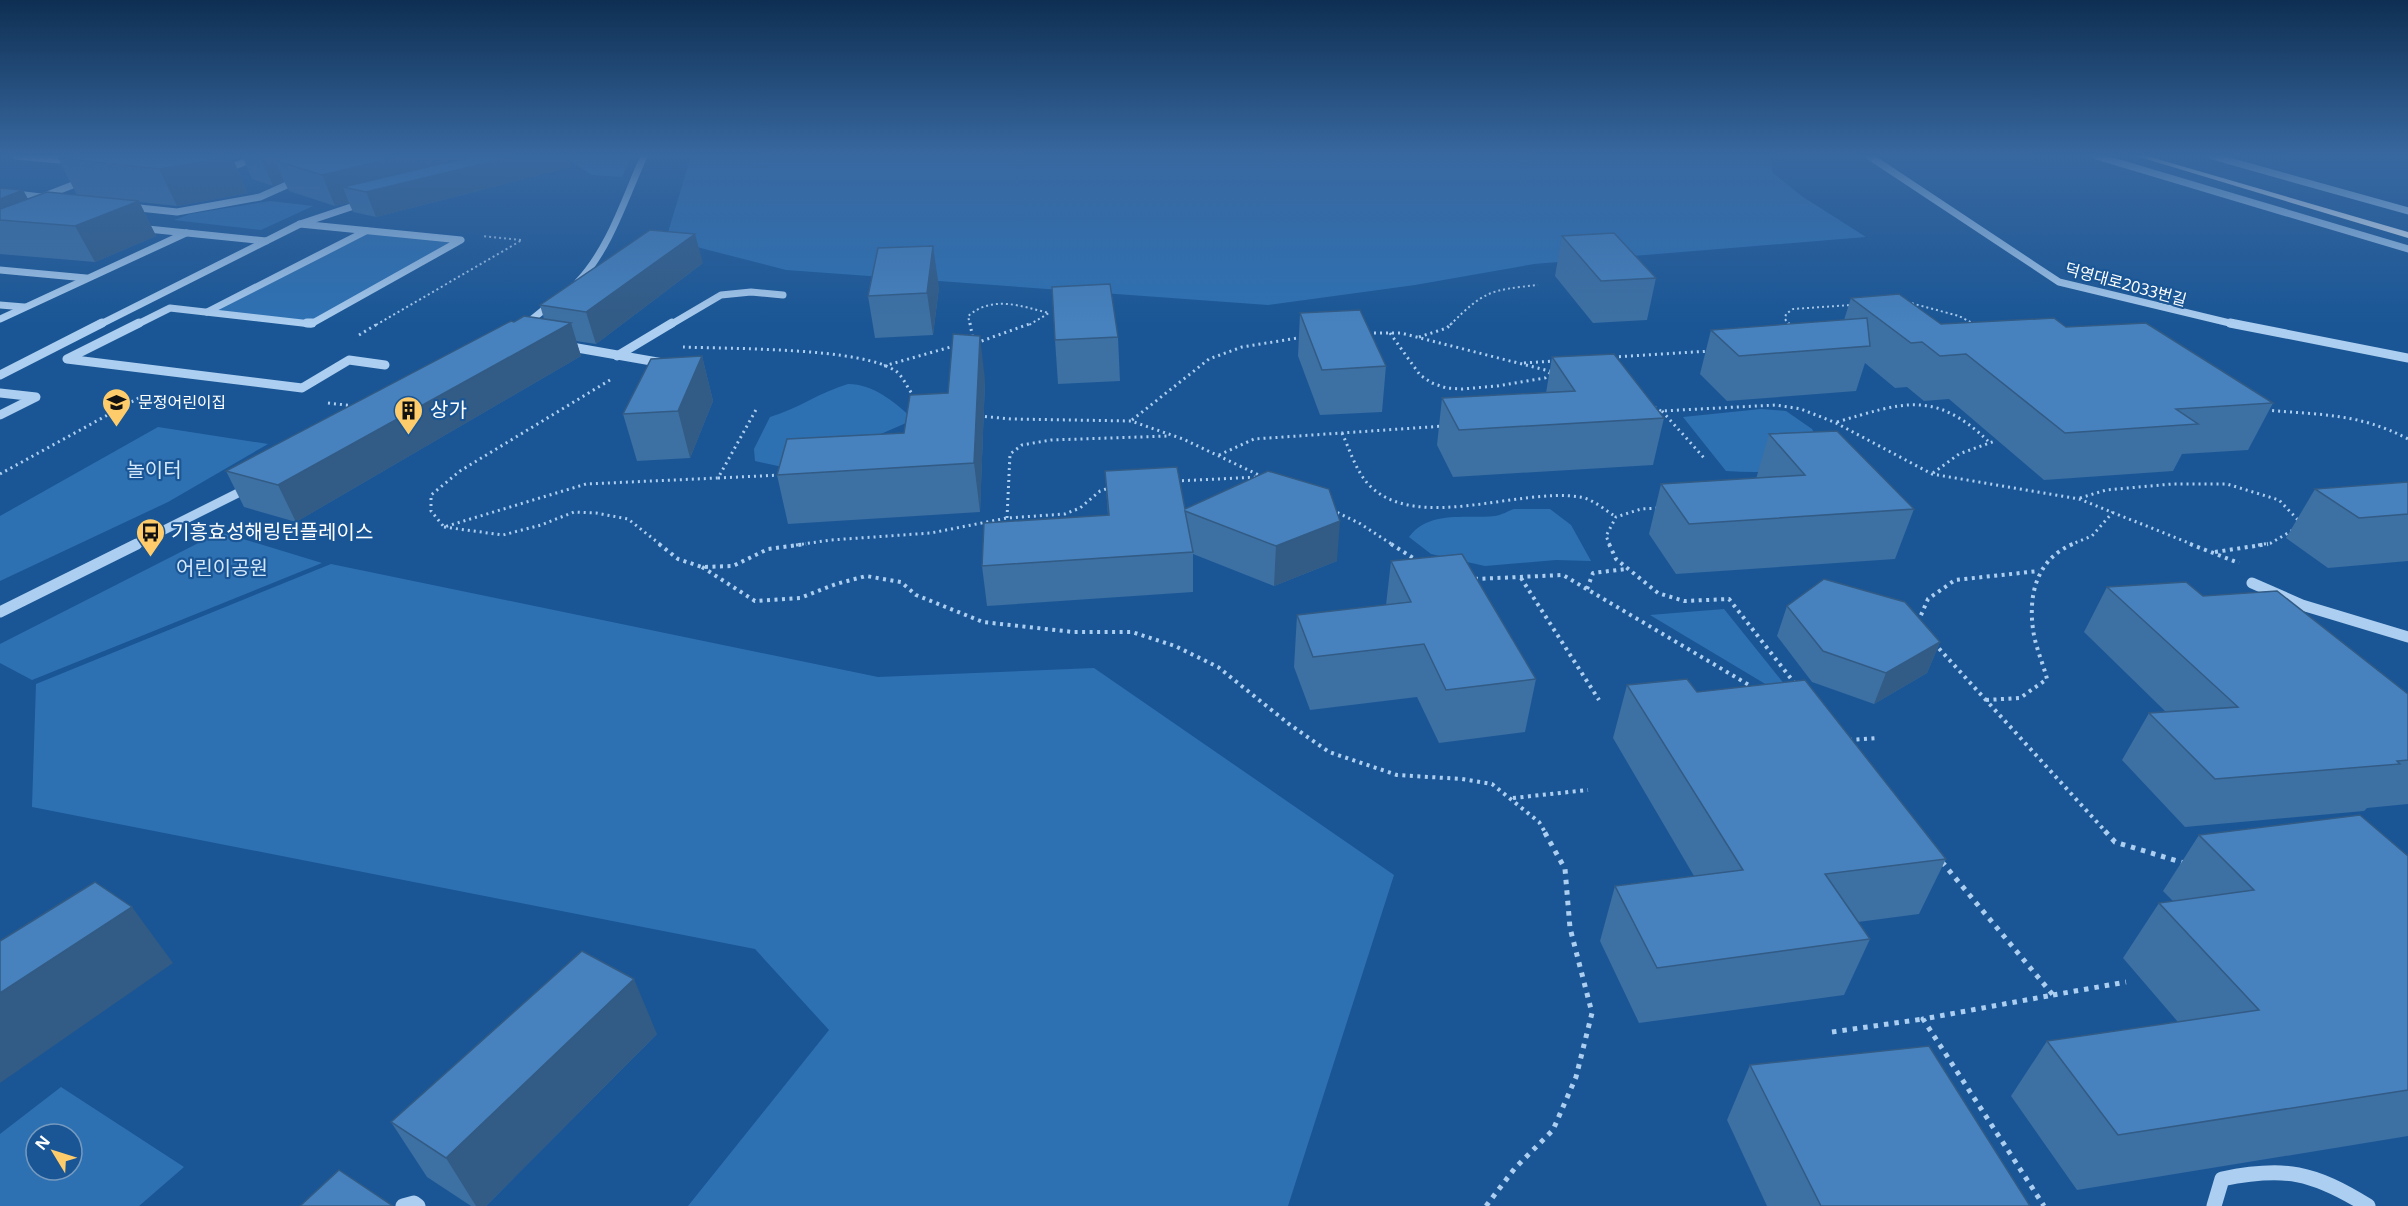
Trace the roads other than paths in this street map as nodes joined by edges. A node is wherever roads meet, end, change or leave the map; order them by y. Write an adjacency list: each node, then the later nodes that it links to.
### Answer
1 (335, 212): 7 (street)
2 (619, 212): 17 (street)
3 (1954, 212): 27 (street, 덕영대로2033번길)
4 (2285, 212): 14 (street)
5 (2331, 212): 12 (main road)
6 (2364, 212): 8 (main road)
7 (300, 224): 10 (street); 13 (street)
8 (2408, 225)
9 (131, 228): 11 (street)
10 (366, 231): 22 (street); 22 (street)
11 (187, 233): 13 (street); 16 (street)
12 (2408, 235)
13 (267, 241): 30 (street)
14 (2408, 249)
15 (0, 270): 16 (street)
16 (88, 278): 21 (street)
17 (568, 290)
18 (783, 295): 26 (street)
19 (560, 297): 24 (street)
20 (0, 304): 21 (street)
21 (25, 307): 23 (street)
22 (207, 312): 29 (street)
23 (0, 319)
24 (518, 330)
25 (552, 343): 26 (street)
26 (617, 356): 28 (street)
27 (2408, 358)
28 (666, 363)
29 (385, 365)
30 (0, 375)
31 (0, 393): 32 (street)
32 (0, 415)
33 (262, 481): 35 (street)
34 (2252, 582): 36 (street)
35 (0, 612)
36 (2408, 637)
37 (404, 1206): 38 (street)
38 (418, 1206)
39 (2214, 1206): 40 (street)
40 (2368, 1206)

